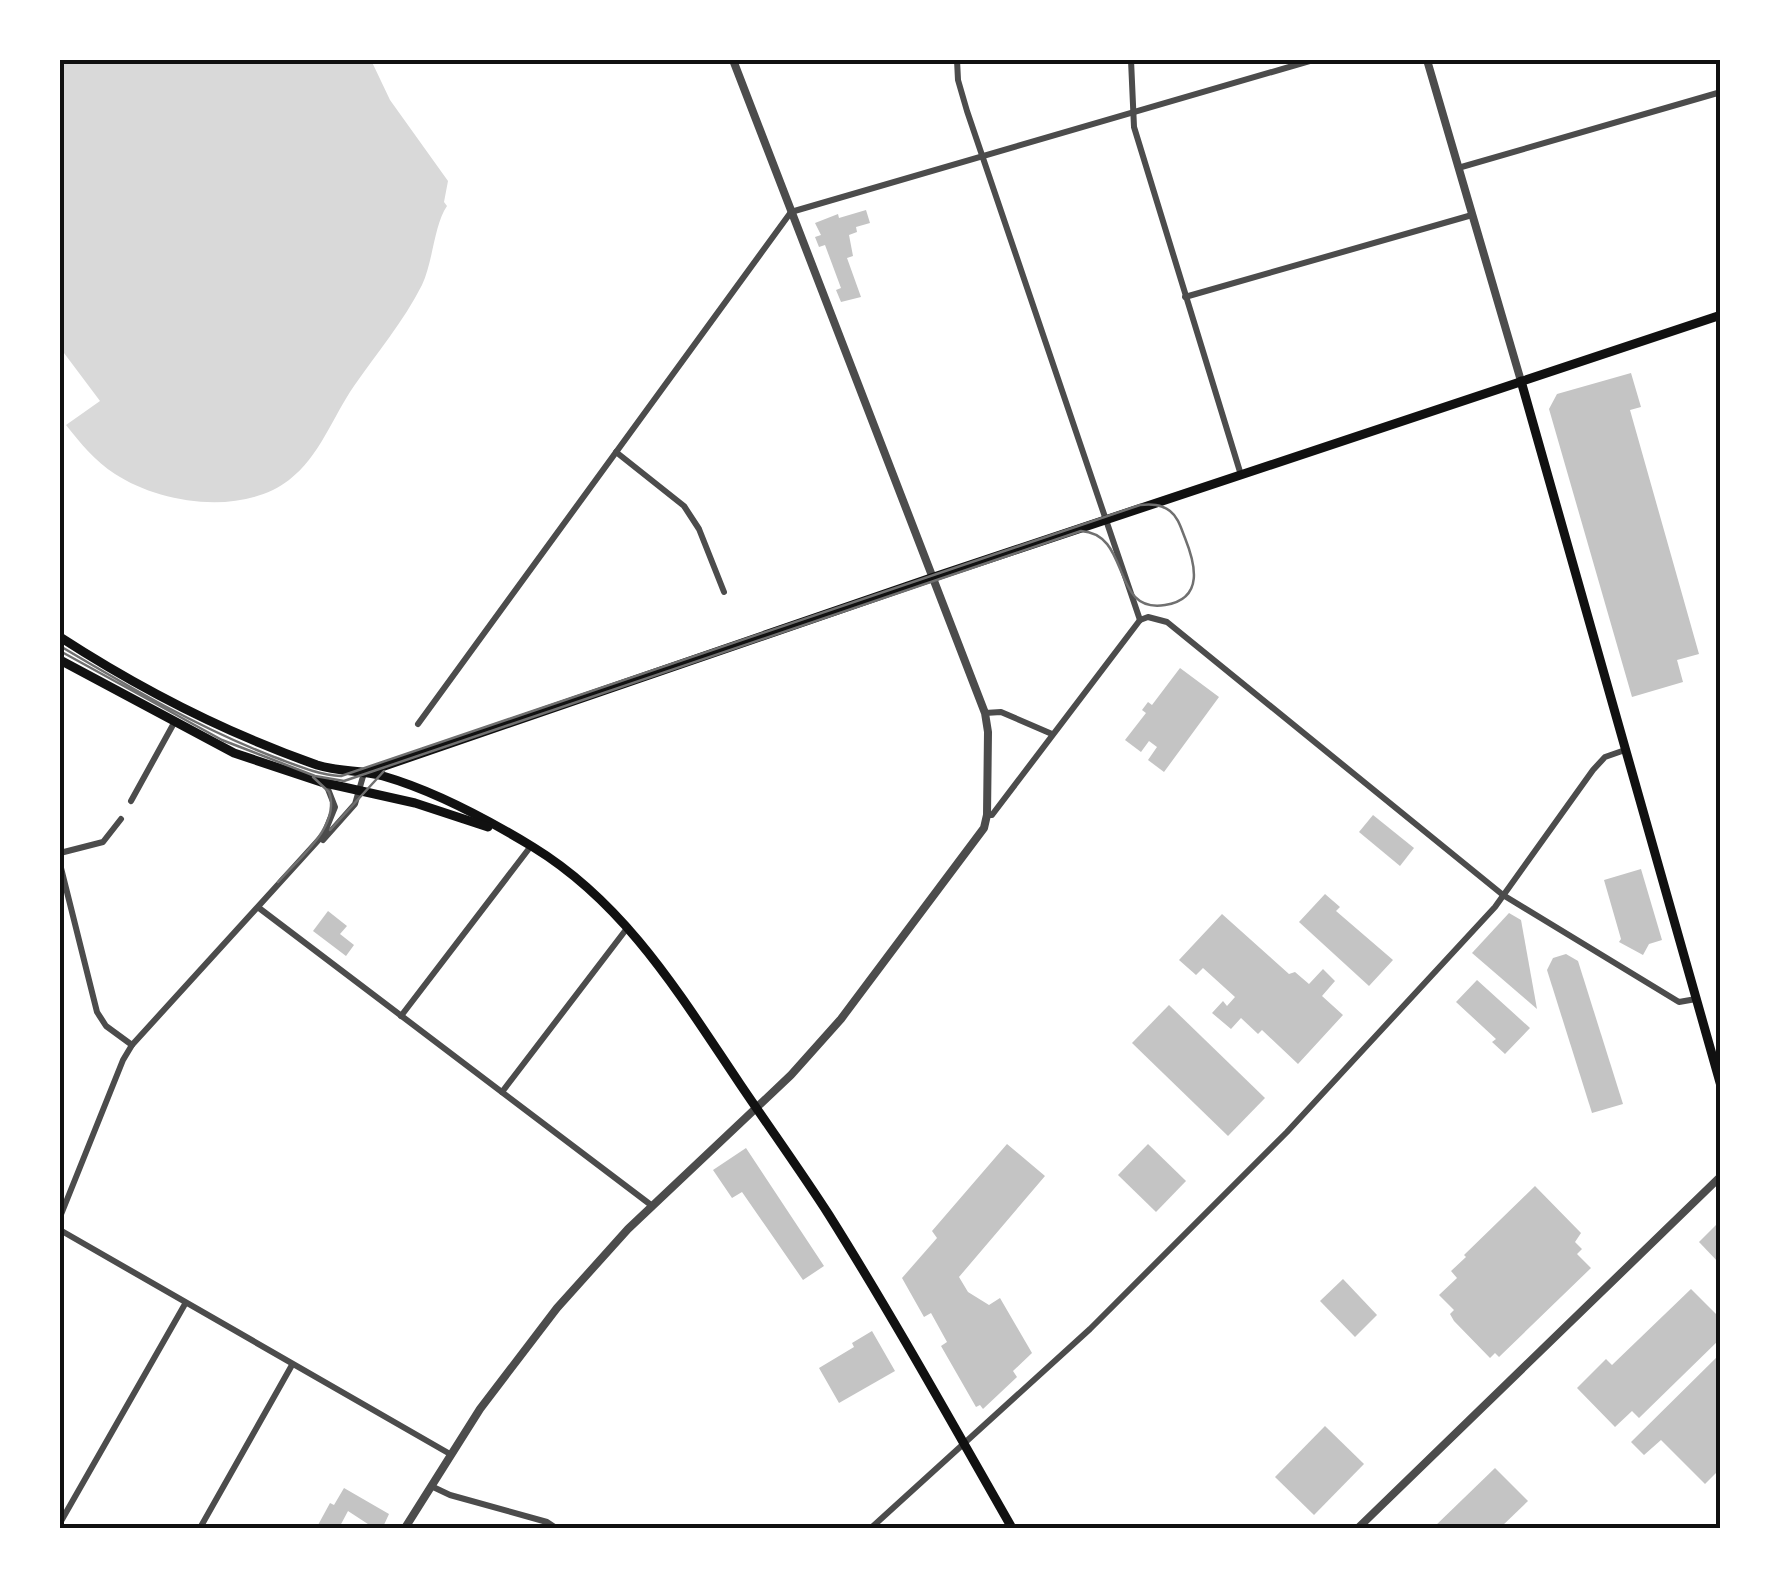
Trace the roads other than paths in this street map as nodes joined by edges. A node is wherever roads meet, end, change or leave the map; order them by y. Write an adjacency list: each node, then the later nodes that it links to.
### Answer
1 (733, 60): 12 (street)
2 (957, 60): 10 (street)
3 (1131, 60): 9 (street)
4 (1278, 60): 7 (street)
5 (1313, 60): 7 (street)
6 (1427, 60): 11 (street)
7 (1279, 70): 9 (street)
8 (1721, 92): 11 (street)
9 (1134, 111): 10 (street); 14 (street)
10 (982, 156): 12 (street); 19 (street)
11 (1458, 168): 13 (street)
12 (791, 212): 17 (street); 20 (street)
13 (1472, 215): 14 (street); 16 (street)
14 (1185, 296): 18 (street)
15 (1721, 316): 16 (main road)
16 (1522, 381): 18 (main road); 29 (main road)
17 (616, 452): 21 (street); 27 (street)
18 (1241, 475): 19 (main road)
19 (1106, 520): 20 (main road); 22 (street)
20 (931, 578): 25 (street); 30 (main road)
21 (724, 592)
22 (1140, 620): 28 (street); 42 (street)
23 (60, 638): 30 (main road)
24 (60, 660): 26 (main road)
25 (985, 713): 28 (street); 35 (street)
26 (174, 723): 31 (main road); 34 (street)
27 (418, 724)
28 (1052, 734): 35 (street)
29 (1626, 749): 42 (street); 45 (main road)
30 (364, 772): 31 (main road); 33 (street); 37 (main road)
31 (310, 778): 32 (main road)
32 (326, 783): 33 (main road); 40 (street)
33 (360, 792): 37 (main road); 40 (street)
34 (131, 801)
35 (987, 815): 50 (street)
36 (121, 819): 39 (street)
37 (504, 832): 38 (main road)
38 (530, 846): 44 (main road); 46 (street)
39 (60, 853)
40 (307, 854): 43 (street)
41 (60, 864): 47 (street)
42 (1504, 895): 45 (street); 57 (street)
43 (259, 908): 46 (street); 47 (street)
44 (629, 926): 49 (street); 50 (main road)
45 (1696, 999): 48 (main road)
46 (402, 1016): 49 (street)
47 (132, 1045): 53 (street)
48 (1721, 1086)
49 (502, 1092): 52 (street)
50 (754, 1106): 52 (street); 57 (main road)
51 (1721, 1176): 66 (street)
52 (651, 1206): 58 (street)
53 (60, 1217)
54 (60, 1230): 55 (street)
55 (185, 1304): 56 (street); 60 (street)
56 (292, 1365): 58 (street); 61 (street)
57 (964, 1444): 64 (street); 65 (main road)
58 (450, 1454): 59 (street)
59 (430, 1485): 62 (street); 63 (street)
60 (60, 1522)
61 (200, 1528)
62 (405, 1528)
63 (556, 1528)
64 (871, 1528)
65 (1012, 1528)
66 (1358, 1528)

